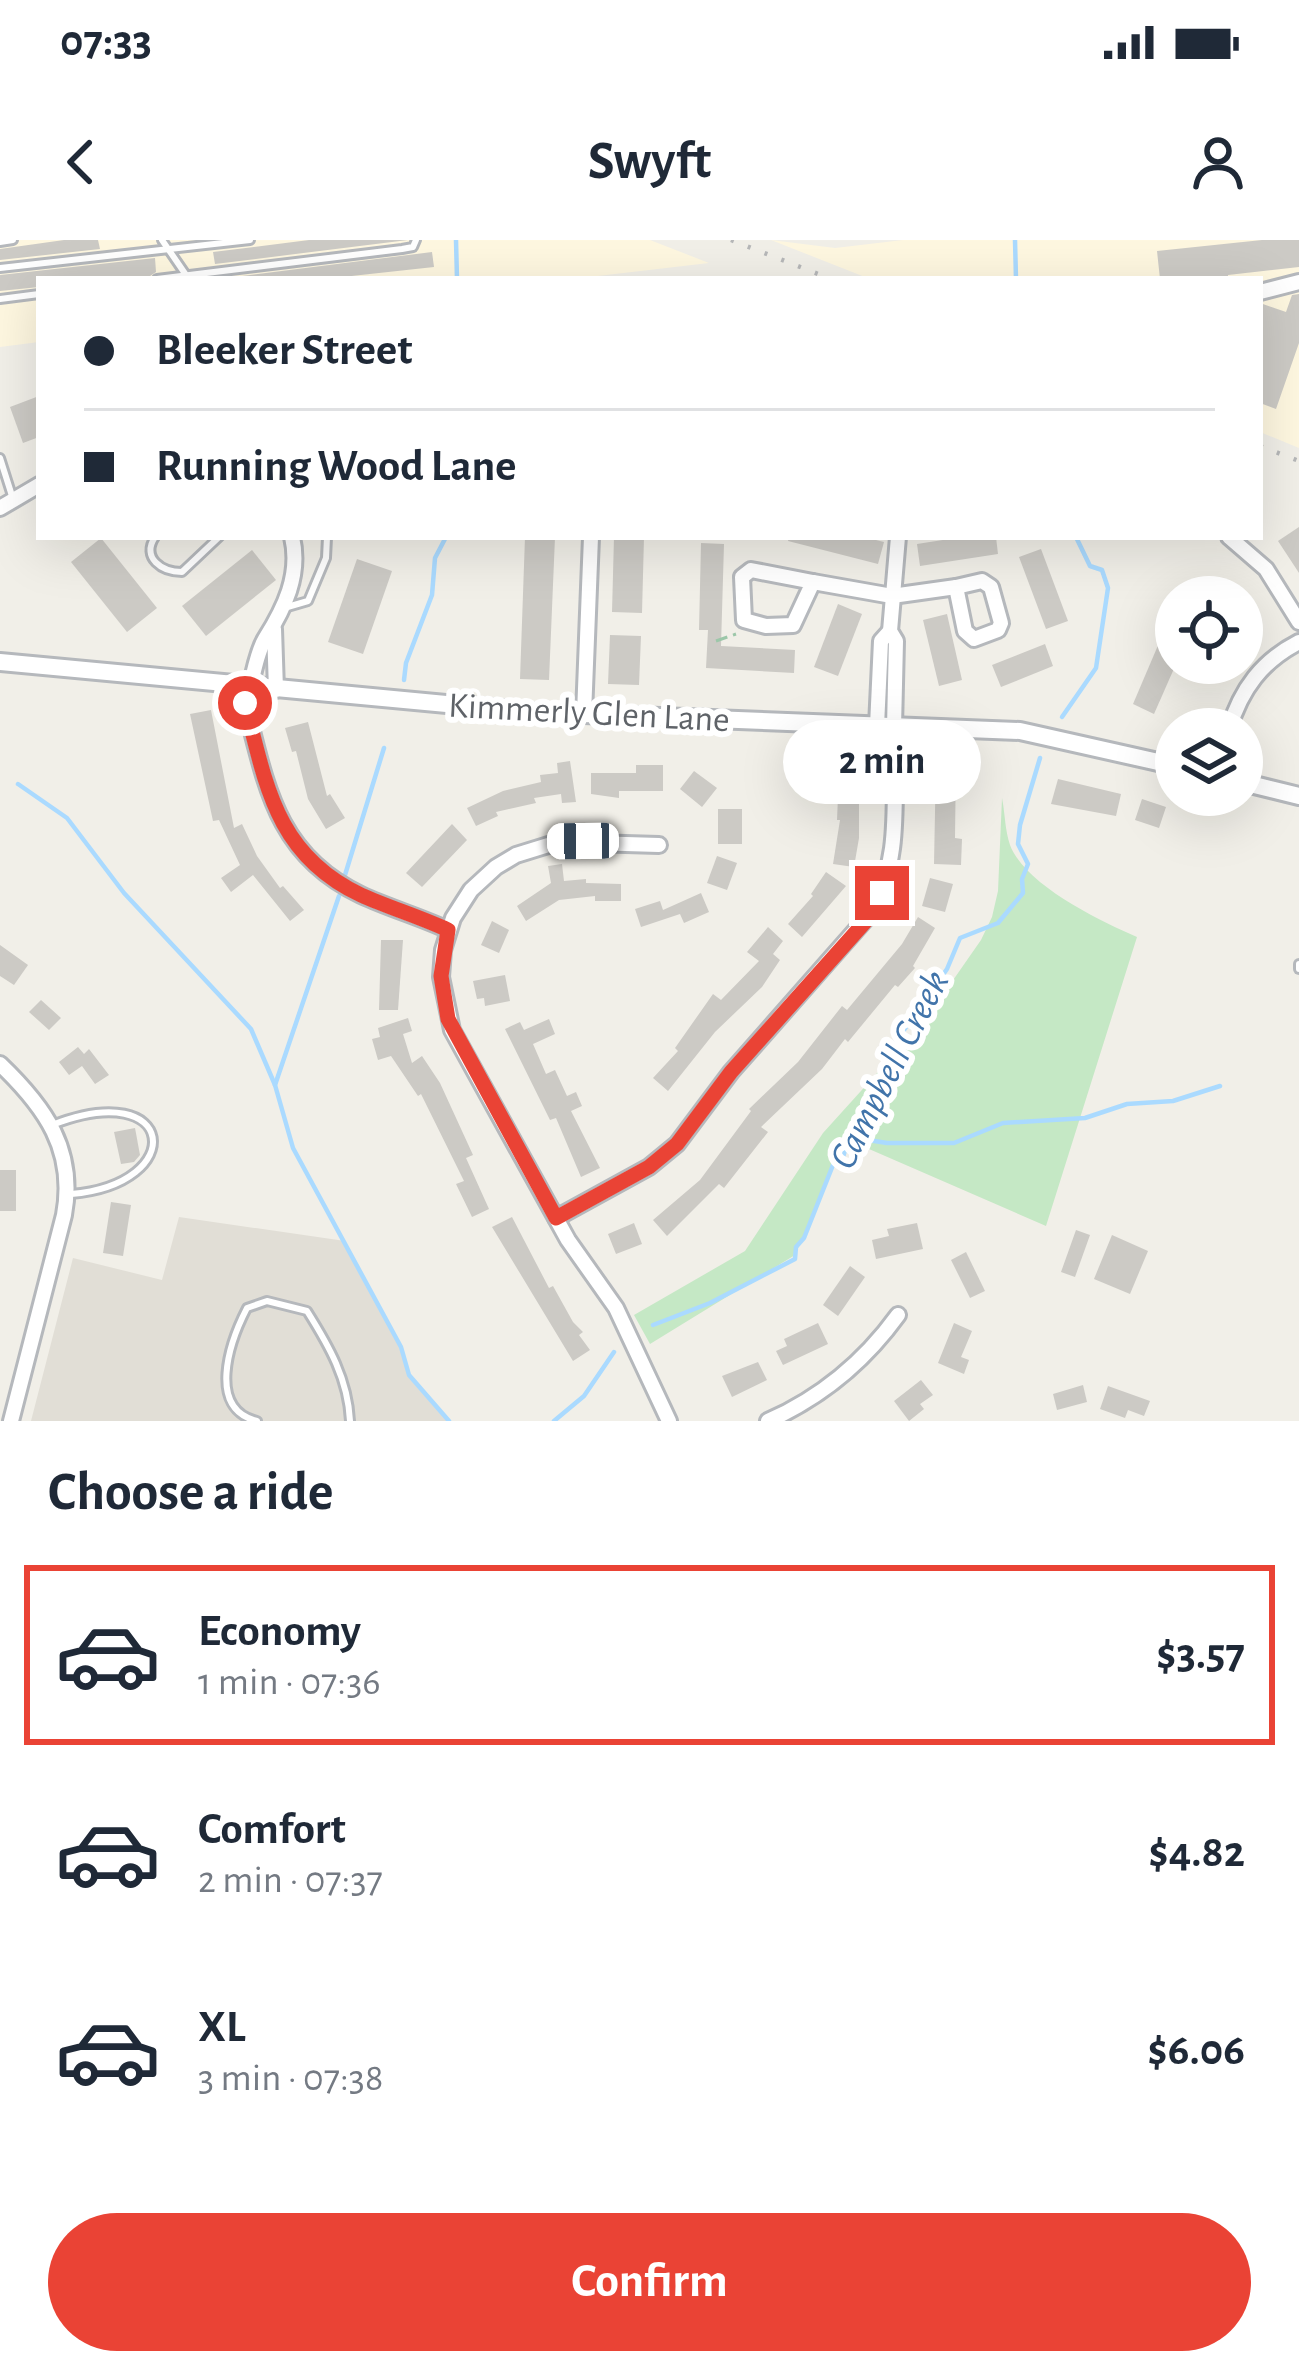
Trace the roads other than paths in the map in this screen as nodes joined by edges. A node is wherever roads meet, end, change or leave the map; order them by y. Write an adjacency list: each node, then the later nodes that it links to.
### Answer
1 (13, 240): 5 (lane)
2 (162, 240): 6 (lane)
3 (250, 240): 6 (lane)
4 (416, 240): 8 (lane)
5 (0, 242)
6 (170, 250): 7 (lane); 8 (lane)
7 (0, 268)
8 (186, 275): 9 (lane)
9 (179, 276)
10 (1299, 282): 11 (street)
11 (1263, 291)
12 (36, 294): 13 (lane)
13 (0, 299)
14 (0, 458): 16 (lane)
15 (36, 487): 16 (street)
16 (7, 505)
17 (153, 540): 18 (lane)
18 (216, 540)
19 (292, 540): 27 (street)
20 (327, 540): 27 (lane)
21 (591, 540): 35 (street)
22 (898, 540): 26 (street)
23 (1232, 540): 28 (street)
24 (813, 581): 24 (street); 26 (street)
25 (956, 587): 26 (street)
26 (892, 596): 36 (street)
27 (282, 608): 29 (street)
28 (1299, 622)
29 (274, 629): 32 (street); 33 (street)
30 (1299, 642): 34 (street)
31 (0, 662): 33 (street, Kimmerly Glen Lane)
32 (276, 690): 33 (street, Kimmerly Glen Lane); 35 (street, Kimmerly Glen Lane)
33 (247, 695): 42 (street)
34 (1236, 708)
35 (584, 714): 36 (street, Kimmerly Glen Lane)
36 (885, 727): 38 (street, Kimmerly Glen Lane)
37 (895, 752): 46 (street)
38 (1155, 761)
39 (1263, 787): 40 (street)
40 (1299, 796)
41 (659, 845): 42 (street)
42 (448, 930): 46 (street)
43 (0, 1064): 44 (street)
44 (52, 1125): 45 (street); 45 (lane)
45 (67, 1194): 48 (street)
46 (556, 1218): 51 (street)
47 (898, 1315): 52 (street)
48 (11, 1421)
49 (257, 1421): 50 (lane)
50 (350, 1421)
51 (669, 1421)
52 (768, 1421)

